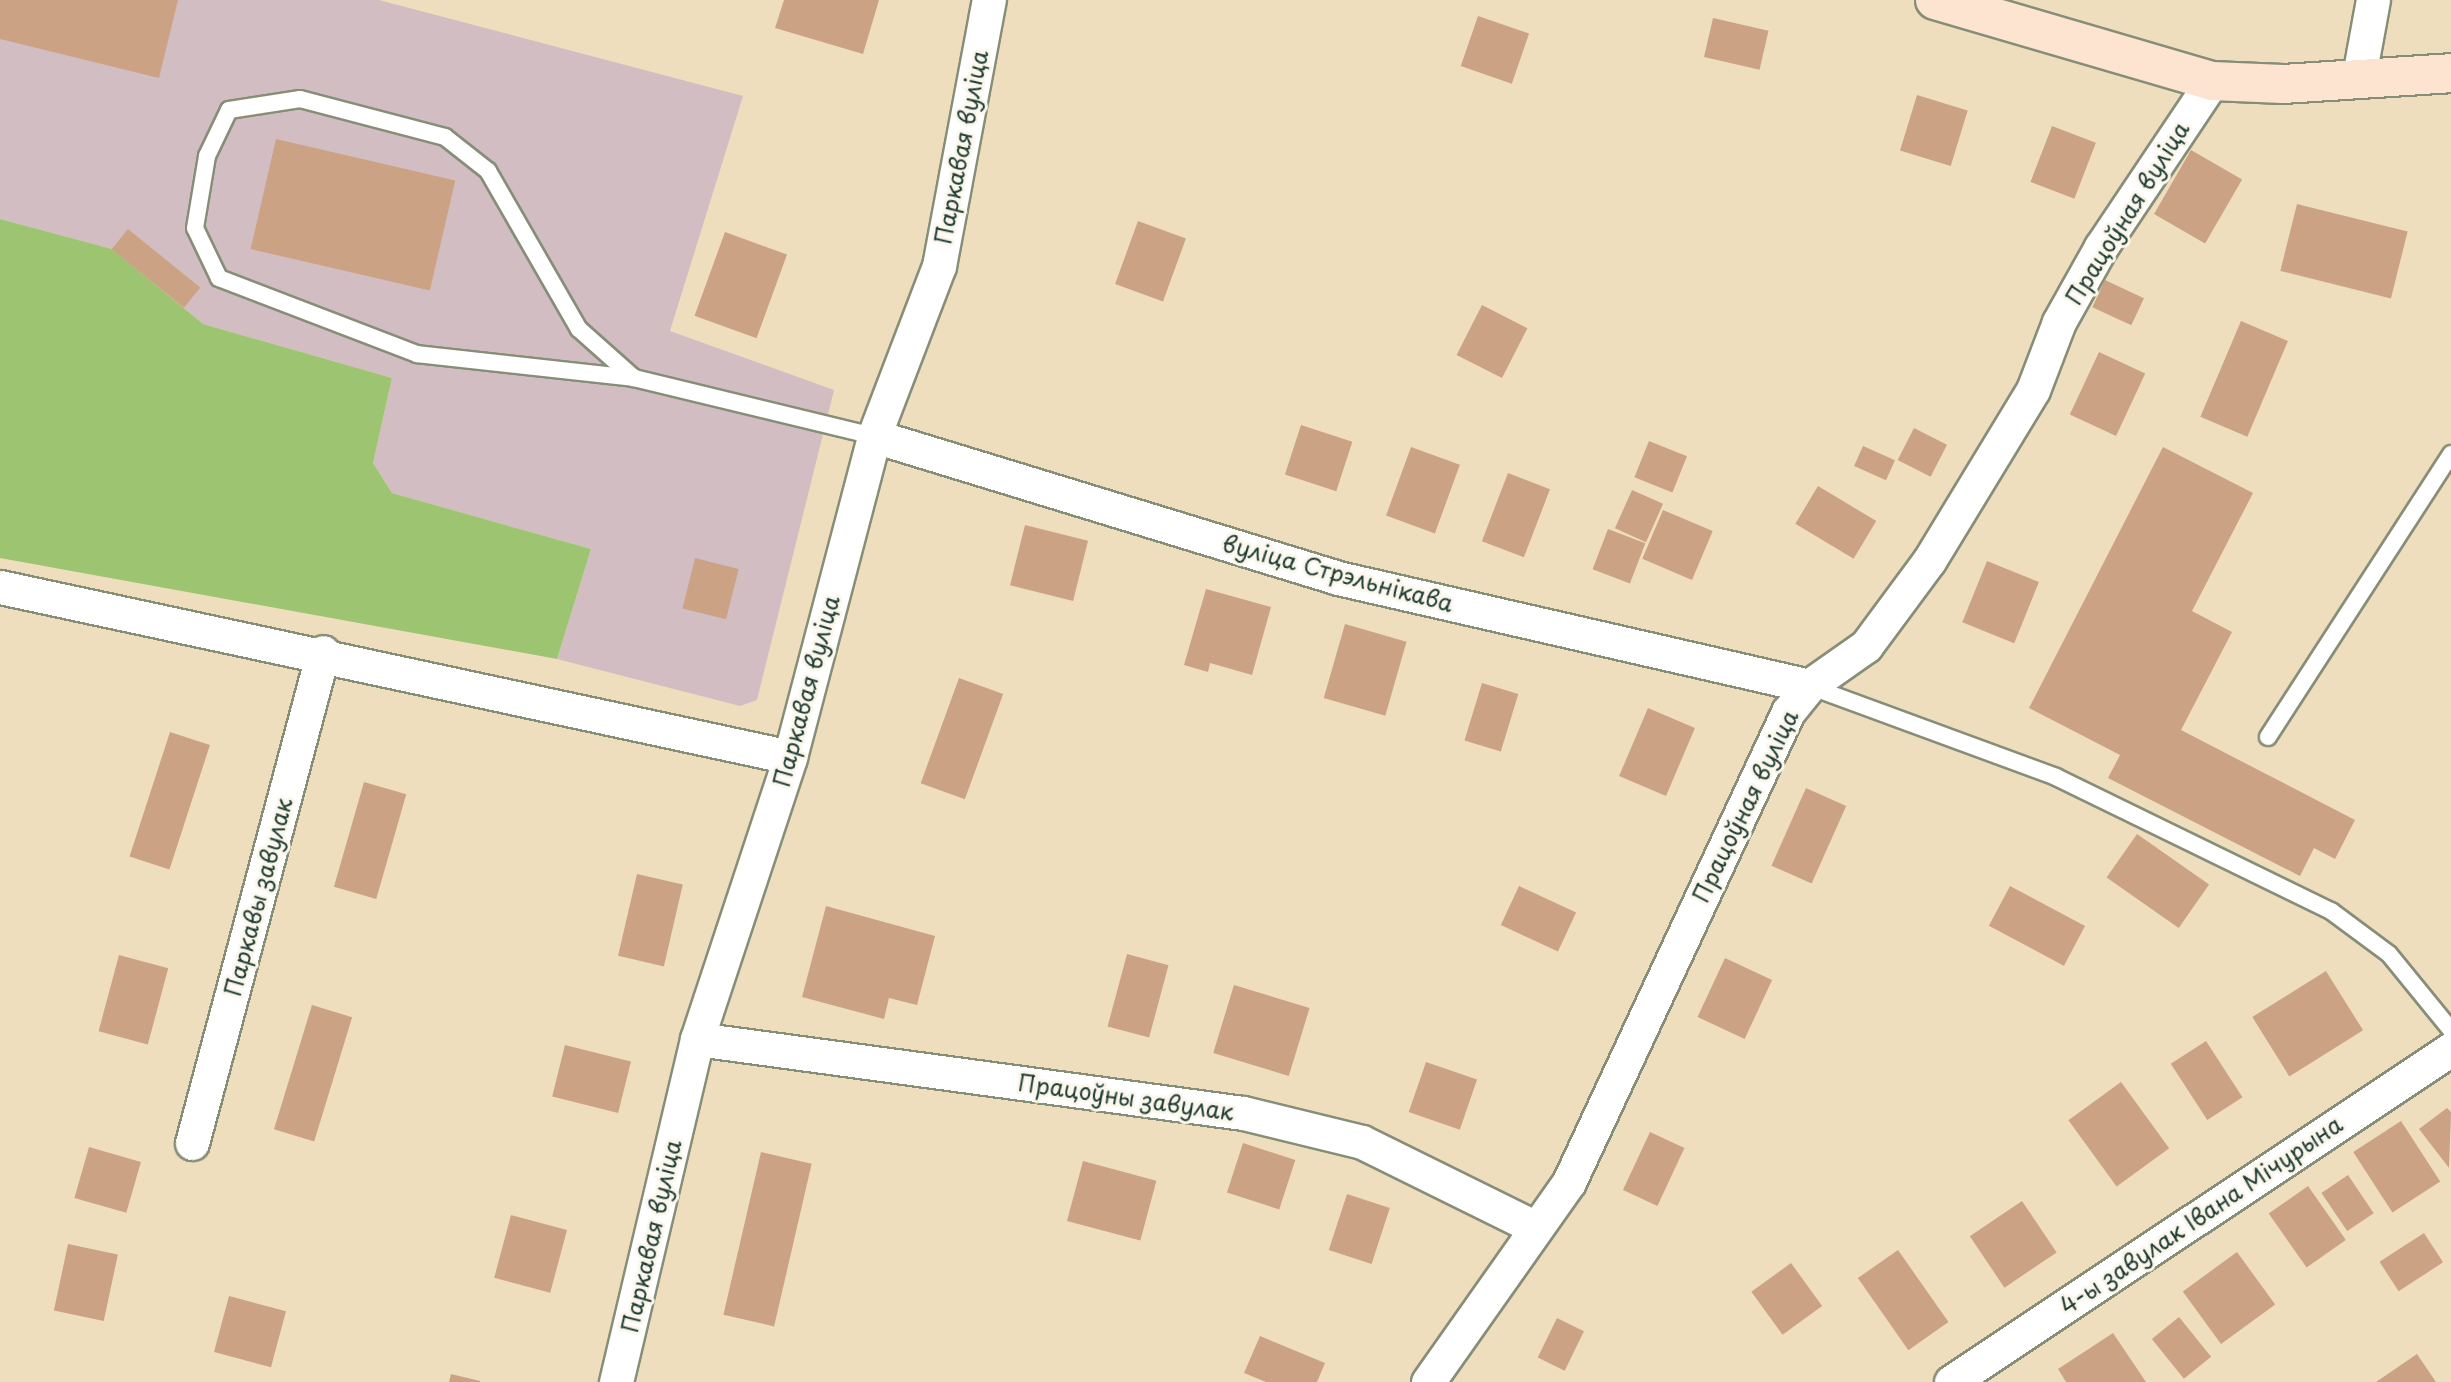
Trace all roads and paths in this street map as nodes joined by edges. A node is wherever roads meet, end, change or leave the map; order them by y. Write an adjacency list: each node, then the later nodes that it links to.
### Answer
1 (989, 0): 8 (street, Паркавая вуліца)
2 (1935, 0): 6 (street)
3 (2372, 0): 5 (street)
4 (2451, 73): 5 (street)
5 (2359, 76): 6 (street)
6 (2211, 81): 12 (street, Працоўная вуліца)
7 (634, 378): 7 (lane); 8 (lane)
8 (874, 436): 12 (street, вуліца Стрэльнікава); 14 (street, Паркавая вуліца)
9 (2451, 454): 13 (lane)
10 (0, 587): 11 (street)
11 (323, 652): 14 (street); 18 (street, Паркавы завулак)
12 (1809, 686): 15 (lane); 19 (street, Працоўная вуліца)
13 (2268, 737)
14 (790, 757): 16 (street, Паркавая вуліца)
15 (2451, 1030)
16 (697, 1038): 19 (street, Працоўны завулак); 20 (street, Паркавая вуліца)
17 (2451, 1049): 22 (street, 4-ы завулак Івана Мічурына)
18 (192, 1143)
19 (1534, 1227): 21 (street, Працоўная вуліца)
20 (617, 1382)
21 (1428, 1382)
22 (1951, 1382)

